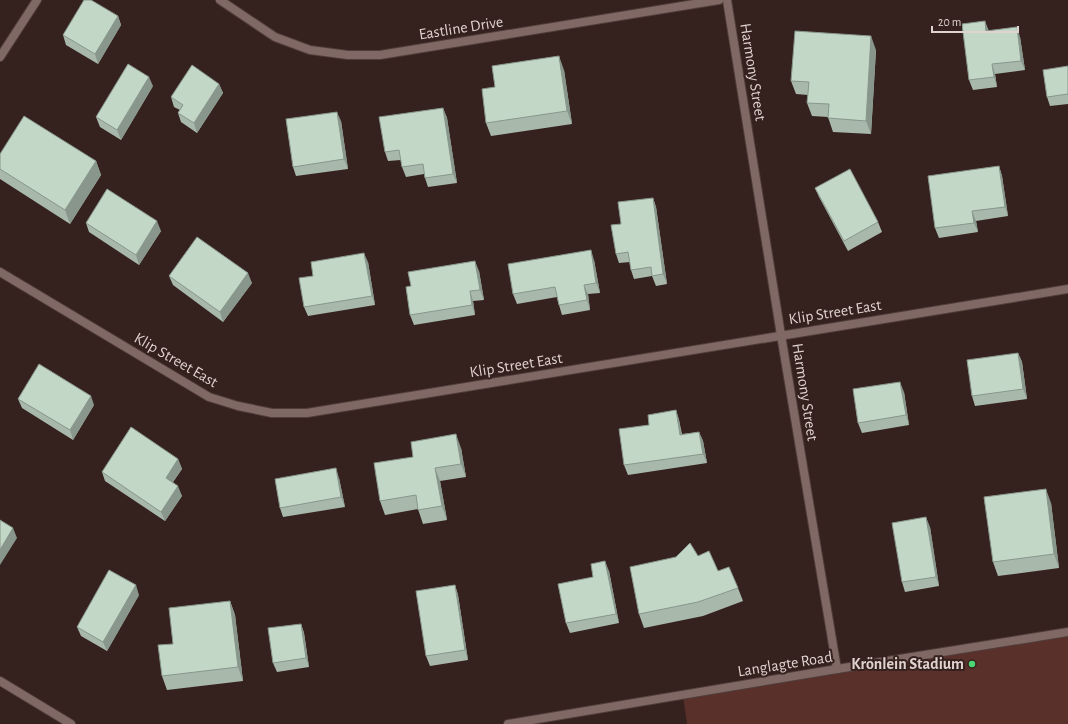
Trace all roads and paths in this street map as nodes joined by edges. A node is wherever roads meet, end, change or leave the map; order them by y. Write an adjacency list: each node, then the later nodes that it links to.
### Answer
1 (37, 0): 5 (street)
2 (220, 0): 3 (street, Eastline Drive)
3 (719, 0)
4 (728, 0): 8 (street, Harmony Street)
5 (0, 58)
6 (0, 272): 8 (street, Klip Street East)
7 (1068, 289): 8 (street, Klip Street East)
8 (781, 335): 10 (street, Harmony Street)
9 (1068, 632): 10 (street, Langlagte Road)
10 (837, 670): 13 (street, Langlagte Road)
11 (0, 682): 12 (street)
12 (71, 724)
13 (508, 724)

